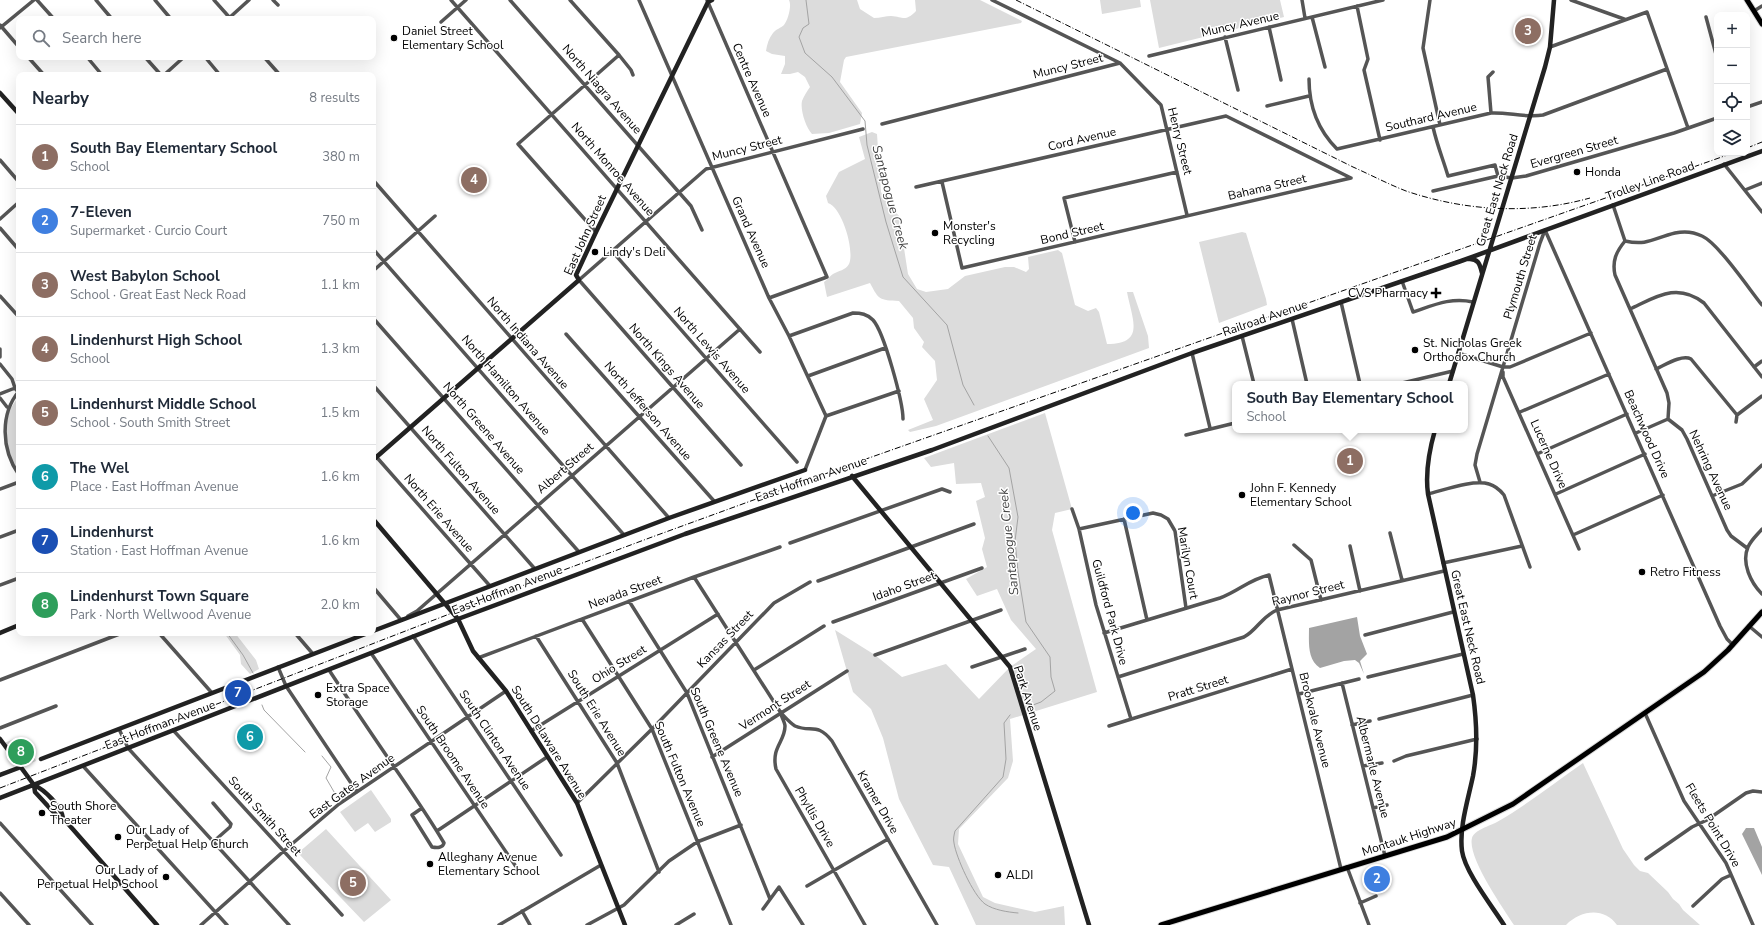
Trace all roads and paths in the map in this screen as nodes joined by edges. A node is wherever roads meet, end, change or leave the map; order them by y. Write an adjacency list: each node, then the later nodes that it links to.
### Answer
1 (36, 0): 25 (street); 36 (street)
2 (96, 0): 26 (street)
3 (155, 0): 27 (street)
4 (214, 0): 28 (street)
5 (249, 0): 29 (street)
6 (273, 0): 20 (street)
7 (451, 0): 23 (street, North Monroe Avenue)
8 (466, 0): 23 (street)
9 (510, 0): 64 (street, North Niagra Avenue)
10 (570, 0): 42 (street)
11 (639, 0): 61 (street, Grand Avenue)
12 (992, 0): 50 (street, Henry Street)
13 (1302, 0): 32 (street)
14 (1383, 0): 21 (street, Muncy Avenue)
15 (1430, 0): 77 (street)
16 (1554, 0): 40 (main road, Great East Neck Road)
17 (1571, 0): 33 (street)
18 (1747, 0): 24 (main road)
19 (709, 1): 61 (main road, East John Street); 85 (street, Centre Avenue)
20 (278, 5)
21 (1357, 6): 30 (street, Muncy Avenue); 82 (street)
22 (1762, 6): 24 (street)
23 (458, 8): 34 (street); 73 (street, North Monroe Avenue)
24 (1754, 11): 35 (main road)
25 (51, 16)
26 (109, 16)
27 (168, 16)
28 (227, 16)
29 (231, 16)
30 (1312, 17): 32 (street, Muncy Avenue); 51 (street)
31 (1706, 17): 41 (street)
32 (1306, 18): 37 (street, Muncy Avenue)
33 (1624, 19): 40 (street); 52 (street)
34 (441, 22)
35 (1762, 24)
36 (1, 27): 39 (street)
37 (1269, 27): 38 (street, Muncy Avenue); 63 (street)
38 (1225, 37): 43 (street, Muncy Avenue); 65 (street)
39 (16, 44)
40 (1550, 47): 74 (main road, Great East Neck Road)
41 (1714, 48)
42 (619, 55): 60 (street); 64 (street)
43 (1149, 56)
44 (31, 60): 53 (street)
45 (90, 60): 54 (street)
46 (148, 60): 55 (street)
47 (181, 60): 56 (street)
48 (208, 60): 57 (street)
49 (267, 60): 58 (street)
50 (1120, 63): 76 (street, Muncy Street); 81 (street, Henry Street)
51 (1325, 67)
52 (1667, 69): 74 (street); 79 (street)
53 (41, 72)
54 (100, 72)
55 (158, 72)
56 (167, 72)
57 (218, 72)
58 (277, 72)
59 (1492, 72): 72 (street)
60 (633, 75)
61 (671, 75): 83 (main road, East John Street); 88 (street, Grand Avenue)
62 (1309, 79): 67 (street)
63 (1281, 80)
64 (585, 85): 73 (street); 83 (street, North Niagra Avenue)
65 (1238, 90)
66 (0, 93): 71 (main road)
67 (1309, 96): 69 (street); 82 (street, Southard Avenue)
68 (1762, 102): 70 (street)
69 (1267, 106)
70 (1750, 106)
71 (16, 111)
72 (1490, 113): 74 (street, Southard Avenue); 77 (street, Southard Avenue)
73 (552, 114): 98 (street, North Monroe Avenue); 113 (street)
74 (1530, 117): 92 (main road, Great East Neck Road)
75 (1714, 119): 79 (street, Evergreen Street)
76 (882, 124)
77 (1440, 125): 78 (street, Southard Avenue)
78 (1433, 127): 82 (street, Southard Avenue); 90 (street)
79 (1688, 128): 92 (street, Evergreen Street)
80 (863, 129): 85 (street, Muncy Street)
81 (1167, 130): 89 (street, Henry Street); 91 (street, Cord Avenue); 94 (street, Cord Avenue)
82 (1380, 140)
83 (638, 145): 98 (main road, East John Street); 101 (street, North Niagra Avenue)
84 (1762, 151): 87 (main road, Trolley Line Road)
85 (773, 152): 88 (street, Muncy Street); 127 (street, Centre Avenue)
86 (0, 160): 93 (street)
87 (1724, 164): 99 (street); 103 (main road, Trolley Line Road)
88 (712, 168): 101 (street, Muncy Street); 127 (street, Grand Avenue)
89 (1177, 172): 106 (street, Henry Street); 115 (street)
90 (1498, 176): 92 (street, Evergreen Street); 100 (street, Evergreen Street)
91 (1352, 178): 106 (street, Bahama Street)
92 (1512, 178): 117 (main road, Great East Neck Road)
93 (16, 179)
94 (942, 182): 97 (street, Cord Avenue); 115 (street, Bond Street)
95 (376, 183): 112 (street, North Indiana Avenue)
96 (1762, 183): 99 (street)
97 (916, 187)
98 (617, 189): 108 (street, North Monroe Avenue); 113 (main road, East John Street)
99 (1744, 190): 104 (street)
100 (1433, 191)
101 (679, 192): 108 (street, Muncy Street); 110 (street, North Niagra Avenue)
102 (16, 205): 107 (street)
103 (1613, 205): 111 (main road, Trolley Line Road); 114 (street)
104 (1762, 212)
105 (435, 216): 112 (street)
106 (1187, 216): 115 (street, Bond Street)
107 (0, 219)
108 (646, 221): 118 (street, Muncy Street); 135 (street, North Monroe Avenue)
109 (0, 228): 116 (street)
110 (702, 230)
111 (1545, 230): 117 (main road, Railroad Avenue); 136 (street, Beachwood Drive); 150 (street, Plymouth Street)
112 (418, 231): 120 (street); 140 (street, North Indiana Avenue)
113 (596, 232): 124 (main road, East John Street)
114 (1625, 241): 130 (street); 131 (street)
115 (1075, 242)
116 (16, 247)
117 (1490, 250): 121 (main road, Railroad Avenue); 123 (main road, Great East Neck Road)
118 (612, 251): 124 (street, Muncy Street); 147 (street, North Lewis Avenue)
119 (376, 252): 120 (street, North Hamilton Avenue)
120 (384, 261): 122 (street); 152 (street, North Hamilton Avenue)
121 (1461, 261): 123 (main road); 125 (main road, Railroad Avenue)
122 (376, 268)
123 (1482, 274): 129 (main road, Great East Neck Road)
124 (578, 280): 140 (main road, East John Street); 163 (street, North Kings Avenue)
125 (1402, 281): 128 (main road, Railroad Avenue); 129 (street)
126 (0, 296): 132 (street)
127 (769, 298): 138 (street, Grand Avenue)
128 (1341, 302): 133 (main road, Railroad Avenue); 160 (street)
129 (1473, 302): 144 (main road, Great East Neck Road)
130 (1762, 305)
131 (1630, 309): 151 (street); 153 (street)
132 (16, 314)
133 (1292, 319): 139 (main road, Railroad Avenue); 159 (street)
134 (376, 321): 171 (street, North Greene Avenue)
135 (740, 329): 143 (street, North Monroe Avenue); 147 (street, Albert Street)
136 (1591, 333): 150 (street); 155 (street, Beachwood Drive)
137 (566, 334): 176 (street, North Jefferson Avenue)
138 (789, 336): 141 (street); 156 (street, Grand Avenue)
139 (1242, 336): 145 (main road, Railroad Avenue); 158 (street)
140 (511, 339): 152 (main road, East John Street); 189 (street, North Indiana Avenue)
141 (885, 348): 156 (street); 166 (street)
142 (0, 349): 146 (street)
143 (760, 352)
144 (1458, 352): 150 (street); 154 (main road, Great East Neck Road)
145 (1192, 353): 183 (main road, Railroad Avenue); 184 (street)
146 (0, 357)
147 (706, 358): 163 (street, Albert Street); 194 (street, North Lewis Avenue)
148 (1762, 361): 151 (street)
149 (0, 364): 164 (street)
150 (1503, 367): 173 (street, Lucerne Drive); 201 (street, Plymouth Street)
151 (1754, 367): 157 (street)
152 (477, 368): 171 (main road, East John Street); 199 (street, North Hamilton Avenue)
153 (1656, 369): 175 (street); 179 (street)
154 (1453, 372): 161 (street); 162 (main road, Great East Neck Road)
155 (1609, 374): 173 (street); 174 (street, Beachwood Drive)
156 (808, 376): 177 (street, Grand Avenue)
157 (1762, 377)
158 (1253, 381)
159 (1306, 381)
160 (1359, 381)
161 (1412, 381)
162 (1450, 381)
163 (672, 387): 176 (street, Albert Street); 195 (street, North Kings Avenue)
164 (15, 388): 168 (street)
165 (376, 388): 182 (street, North Fulton Avenue)
166 (899, 391): 177 (street); 178 (street)
167 (16, 393): 172 (street)
168 (0, 394)
169 (1762, 396): 175 (street)
170 (0, 398): 172 (street)
171 (443, 398): 182 (main road, East John Street); 210 (street, North Greene Avenue)
172 (8, 406): 188 (street)
173 (1520, 412): 190 (street, Lucerne Drive)
174 (1627, 414): 186 (street, Beachwood Drive); 190 (street)
175 (1737, 415): 180 (street)
176 (639, 416): 189 (street, Albert Street); 209 (street, North Jefferson Avenue)
177 (826, 416): 197 (street)
178 (903, 419)
179 (1668, 419): 186 (street); 208 (street, Nehring Avenue)
180 (1736, 422)
181 (1232, 424): 184 (street)
182 (410, 427): 192 (main road, East John Street); 221 (street, North Fulton Avenue)
183 (992, 428): 200 (main road, East Hoffman Avenue)
184 (1210, 428): 187 (street)
185 (1434, 433): 205 (main road, Great East Neck Road)
186 (1636, 433): 191 (street, Beachwood Drive)
187 (1186, 435)
188 (2, 440): 198 (street)
189 (606, 445): 199 (street, Albert Street); 213 (street, North Indiana Avenue)
190 (1537, 454): 206 (street, Lucerne Drive)
191 (1645, 454): 206 (street); 207 (street, Beachwood Drive)
192 (376, 457)
193 (376, 459): 234 (street, North Erie Avenue)
194 (797, 462)
195 (741, 465)
196 (1762, 465): 208 (street)
197 (804, 470): 209 (main road, East Hoffman Avenue)
198 (16, 471)
199 (572, 475): 210 (street, Albert Street); 222 (street, North Hamilton Avenue)
200 (852, 476): 212 (main road, Park Avenue); 261 (main road, East Hoffman Avenue)
201 (1480, 482): 205 (street); 228 (street)
202 (16, 483): 203 (street)
203 (0, 489)
204 (950, 492): 212 (street)
205 (1428, 494): 235 (main road, Great East Neck Road)
206 (1556, 494): 223 (street, Lucerne Drive)
207 (1663, 495): 223 (street); 282 (street, Beachwood Drive)
208 (1712, 496): 231 (street, Nehring Avenue)
209 (714, 502): 213 (main road, East Hoffman Avenue)
210 (537, 504): 221 (street, Albert Street); 233 (street, North Greene Avenue)
211 (1072, 509): 218 (street, Guildford Park Drive)
212 (880, 511): 225 (street); 230 (main road, Park Avenue)
213 (669, 518): 222 (main road, East Hoffman Avenue)
214 (1124, 519): 218 (street, Marilyn Court); 255 (street, Marilyn Court); 265 (street)
215 (376, 523): 250 (main road, South Delaware Avenue)
216 (974, 524): 230 (street)
217 (1762, 529): 231 (street)
218 (1079, 530): 272 (street, Guildford Park Drive)
219 (16, 531): 224 (street)
220 (1390, 533): 242 (street)
221 (504, 534): 234 (street, Albert Street); 238 (street, North Fulton Avenue)
222 (624, 535): 233 (main road, East Hoffman Avenue)
223 (1573, 535): 232 (street, Lucerne Drive)
224 (0, 537)
225 (790, 543)
226 (1294, 545): 252 (street)
227 (1350, 546): 249 (street)
228 (1522, 546): 235 (street); 236 (street)
229 (780, 547): 240 (street, Nevada Street)
230 (910, 547): 244 (street); 245 (main road, Park Avenue)
231 (1747, 548): 251 (street)
232 (1579, 549)
233 (579, 552): 238 (main road, East Hoffman Avenue)
234 (470, 563): 247 (street, North Erie Avenue); 250 (street, Albert Street)
235 (1443, 563): 239 (main road, Great East Neck Road)
236 (1530, 567)
237 (982, 568): 245 (street, Idaho Street)
238 (534, 569): 247 (main road, East Hoffman Avenue)
239 (1444, 570): 242 (street, Raynor Street); 258 (main road, Great East Neck Road)
240 (694, 577): 253 (street, Nevada Street); 260 (street)
241 (16, 579): 246 (street)
242 (1402, 580): 249 (street, Raynor Street)
243 (810, 582): 281 (street, Kansas Street)
244 (818, 582)
245 (940, 583): 264 (main road, Park Avenue); 266 (street, Idaho Street)
246 (0, 585)
247 (490, 586): 254 (main road, East Hoffman Avenue)
248 (376, 591): 263 (street)
249 (1360, 591): 252 (street, Raynor Street)
250 (437, 593): 254 (main road, South Delaware Avenue); 263 (street, Albert Street)
251 (1762, 594)
252 (1321, 600): 257 (street, Raynor Street)
253 (630, 601): 262 (street, Nevada Street); 284 (street, South Greene Avenue)
254 (446, 603): 261 (main road, South Delaware Avenue); 263 (main road, East Hoffman Avenue)
255 (1186, 608): 257 (street, Brookvale Avenue); 265 (street)
256 (1001, 610): 264 (street)
257 (1277, 610): 293 (street, Brookvale Avenue); 298 (street, Raynor Street)
258 (1454, 612): 273 (street); 287 (main road, Great East Neck Road)
259 (1762, 612): 269 (main road, Montauk Highway)
260 (718, 614): 281 (street); 284 (street, Ohio Street)
261 (458, 619): 278 (main road, East Hoffman Avenue); 290 (main road, South Delaware Avenue)
262 (582, 619): 279 (street, Nevada Street); 297 (street, South Fulton Avenue)
263 (401, 620): 270 (main road, East Hoffman Avenue)
264 (971, 620): 288 (street); 289 (main road, Park Avenue)
265 (1147, 620): 272 (street)
266 (834, 622)
267 (16, 626): 271 (main road)
268 (824, 626): 295 (street)
269 (1749, 626): 280 (street); 282 (main road, Montauk Highway)
270 (376, 630)
271 (0, 633)
272 (1104, 633): 298 (street, Guildford Park Drive)
273 (1365, 635)
274 (114, 636): 301 (street)
275 (162, 636): 305 (street)
276 (298, 636): 286 (street)
277 (354, 636): 286 (main road, East Hoffman Avenue)
278 (413, 636): 285 (main road, East Hoffman Avenue); 313 (street, South Clinton Avenue)
279 (536, 636): 290 (street, Nevada Street); 309 (street, South Erie Avenue)
280 (1762, 637)
281 (736, 642): 295 (street); 306 (street, Kansas Street)
282 (1733, 645): 312 (main road, Montauk Highway)
283 (1025, 649): 289 (street)
284 (660, 651): 297 (street, Ohio Street); 306 (street, South Greene Avenue)
285 (371, 653): 294 (main road, East Hoffman Avenue); 326 (street, South Broome Avenue)
286 (313, 654): 291 (main road, East Hoffman Avenue)
287 (1463, 654): 299 (street); 308 (main road, Great East Neck Road)
288 (875, 655)
289 (1001, 657): 292 (street); 396 (main road, Park Avenue)
290 (478, 658): 304 (main road, South Delaware Avenue)
291 (278, 667): 303 (street); 305 (main road, East Hoffman Avenue)
292 (972, 667)
293 (1292, 669): 307 (street, Brookvale Avenue); 314 (street, Pratt Street)
294 (329, 670): 303 (main road, East Hoffman Avenue); 337 (street)
295 (754, 670): 311 (street)
296 (847, 670): 311 (street, Vermont Street)
297 (619, 676): 309 (street, Ohio Street); 321 (street, South Fulton Avenue)
298 (1118, 676): 314 (street, Guildford Park Drive)
299 (1368, 677)
300 (1359, 679): 302 (street)
301 (0, 680)
302 (1342, 683): 307 (street); 317 (street, Albermarle Avenue)
303 (286, 686): 322 (main road, East Hoffman Avenue); 341 (street)
304 (506, 691): 313 (street, East Gates Avenue); 323 (main road, South Delaware Avenue)
305 (212, 693): 320 (main road, East Hoffman Avenue)
306 (687, 693): 321 (street, Kansas Street); 328 (street, South Greene Avenue)
307 (1299, 694): 363 (street, Brookvale Avenue)
308 (1473, 695): 315 (street); 325 (main road, Great East Neck Road)
309 (578, 702): 323 (street, Ohio Street); 333 (street, South Erie Avenue)
310 (56, 706): 319 (street)
311 (781, 713): 328 (street, Vermont Street); 355 (street, Kramer Drive); 364 (street, Phyllis Drive)
312 (1645, 714): 351 (street, Fleets Point Drive); 353 (main road, Montauk Highway)
313 (467, 717): 326 (street, East Gates Avenue); 339 (street, South Clinton Avenue)
314 (1131, 719): 318 (street, Pratt Street)
315 (1379, 719)
316 (1370, 721): 317 (street)
317 (1352, 725): 335 (street, Albermarle Avenue)
318 (1109, 726)
319 (0, 728)
320 (120, 729): 327 (street); 330 (main road, East Hoffman Avenue)
321 (652, 729): 333 (street, Kansas Street); 357 (street, South Fulton Avenue)
322 (173, 730): 327 (main road, East Hoffman Avenue); 358 (street, South Smith Street)
323 (531, 731): 329 (main road, South Delaware Avenue)
324 (0, 739): 336 (main road)
325 (1477, 739): 331 (street); 353 (main road, Great East Neck Road)
326 (430, 742): 337 (street, East Gates Avenue); 346 (street, South Broome Avenue)
327 (128, 748): 334 (main road, East Hoffman Avenue); 356 (street)
328 (712, 756): 352 (street, South Greene Avenue)
329 (547, 757): 339 (street); 345 (main road, South Delaware Avenue)
330 (41, 759)
331 (1394, 761)
332 (1382, 762): 335 (street)
333 (617, 763): 345 (street, Kansas Street); 366 (street, South Erie Avenue)
334 (83, 766): 340 (main road, East Hoffman Avenue); 378 (street)
335 (1363, 766): 349 (street, Albermarle Avenue)
336 (21, 767): 338 (main road); 340 (main road)
337 (394, 767): 341 (street, East Gates Avenue); 348 (street)
338 (0, 775)
339 (511, 781): 346 (street); 359 (street, South Clinton Avenue)
340 (34, 785): 343 (main road, East Hoffman Avenue); 383 (main road)
341 (357, 792): 358 (street, East Gates Avenue)
342 (1762, 792): 351 (street)
343 (0, 798)
344 (213, 803): 356 (street)
345 (577, 803): 362 (main road, South Delaware Avenue)
346 (474, 805): 354 (street); 365 (street, South Broome Avenue)
347 (1387, 805): 349 (street)
348 (422, 808): 354 (street); 354 (street)
349 (1373, 808): 360 (street, Albermarle Avenue)
350 (0, 823): 382 (street)
351 (1699, 823): 361 (street); 367 (street, Fleets Point Drive)
352 (741, 825): 357 (street); 372 (street, South Greene Avenue)
353 (1463, 830): 360 (main road, Montauk Highway); 399 (main road, Great East Neck Road)
354 (437, 831)
355 (888, 839): 364 (street); 395 (street, Kramer Drive)
356 (213, 842): 368 (street)
357 (697, 842): 366 (street); 392 (street, South Fulton Avenue)
358 (283, 852): 368 (street, East Gates Avenue); 380 (street, South Smith Street)
359 (561, 855)
360 (1385, 856): 363 (main road, Montauk Highway)
361 (1646, 859)
362 (601, 864): 375 (main road, South Delaware Avenue); 377 (street)
363 (1344, 868): 373 (street, Brookvale Avenue); 397 (main road, Montauk Highway)
364 (834, 871): 369 (street); 394 (street, Phyllis Drive)
365 (519, 872)
366 (659, 872): 375 (street)
367 (1731, 875): 374 (street); 400 (street, Fleets Point Drive)
368 (249, 881): 378 (street, East Gates Avenue); 386 (street)
369 (807, 886)
370 (0, 893): 381 (street)
371 (1376, 896): 373 (street)
372 (770, 898): 376 (street); 393 (street)
373 (1360, 903): 398 (street, Brookvale Avenue)
374 (1693, 906)
375 (618, 908): 389 (street); 390 (main road, South Delaware Avenue)
376 (763, 909)
377 (522, 911): 387 (street); 388 (street)
378 (215, 912): 384 (street, East Gates Avenue); 385 (street)
379 (694, 914): 391 (street)
380 (342, 916)
381 (29, 925)
382 (92, 925)
383 (158, 925)
384 (201, 925)
385 (227, 925)
386 (289, 925)
387 (498, 925)
388 (530, 925)
389 (587, 925)
390 (625, 925)
391 (676, 925)
392 (731, 925)
393 (803, 925)
394 (865, 925)
395 (937, 925)
396 (1089, 925)
397 (1161, 925)
398 (1369, 925)
399 (1504, 925)
400 (1753, 925)

